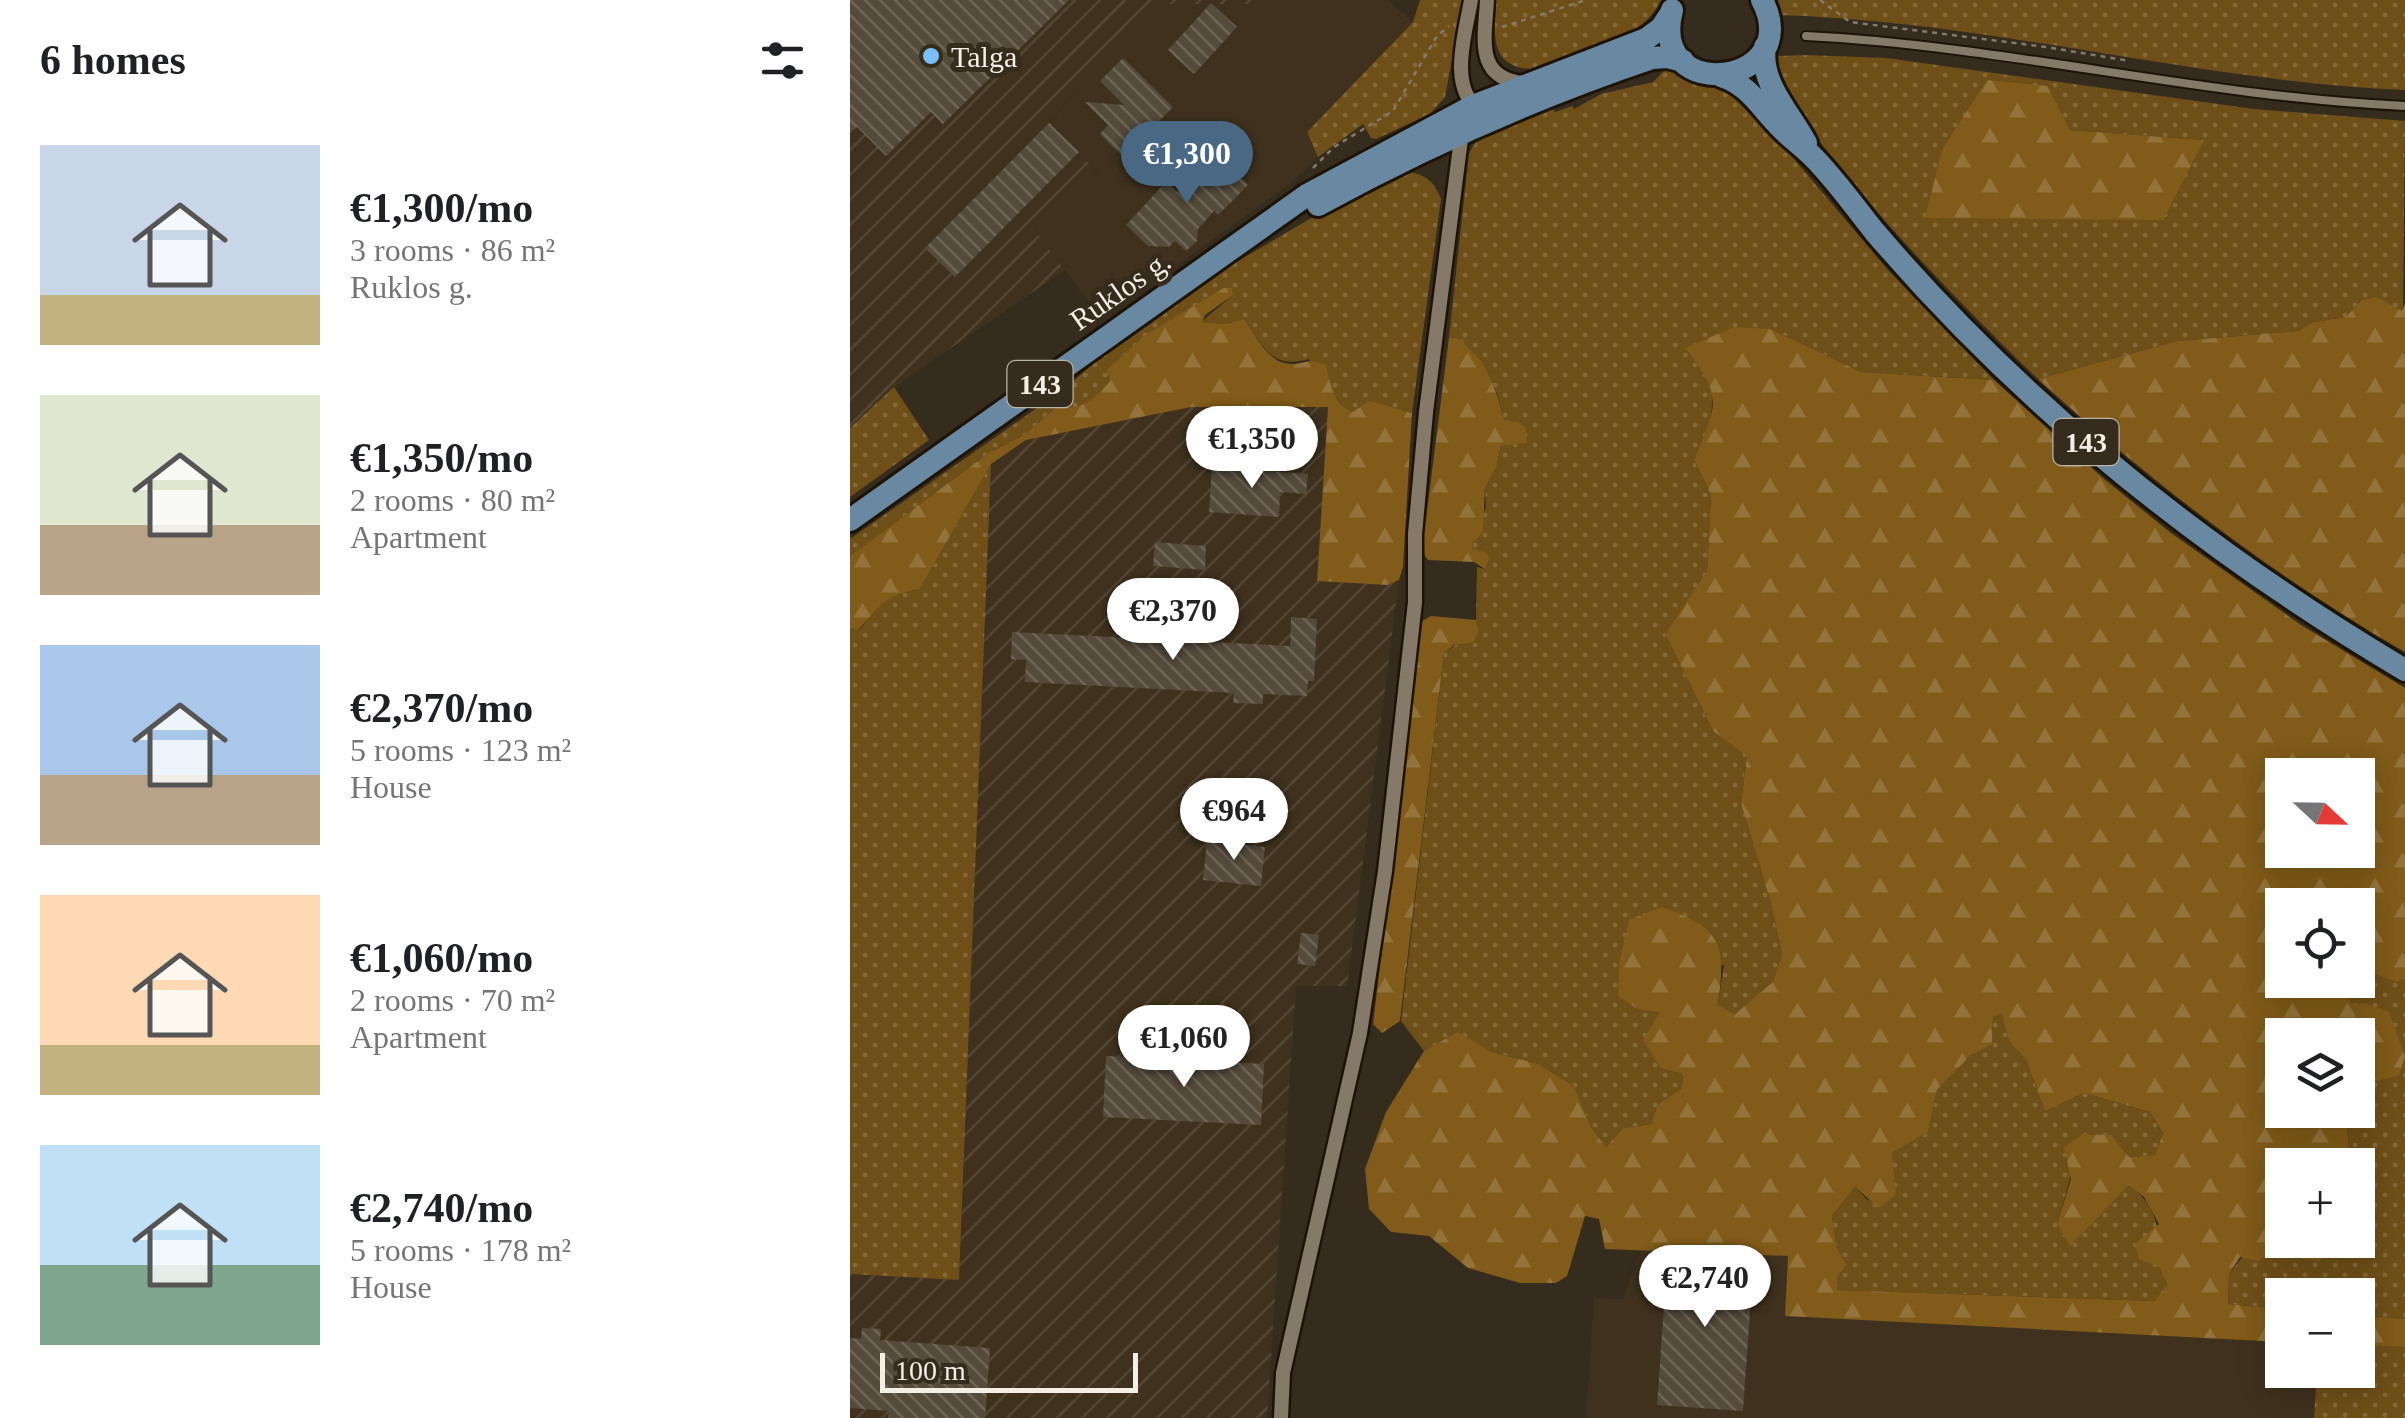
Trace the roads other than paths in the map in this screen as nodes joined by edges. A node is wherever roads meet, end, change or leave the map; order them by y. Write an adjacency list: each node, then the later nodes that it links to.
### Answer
1 (1471, 0): 10 (street)
2 (1487, 0): 9 (street)
3 (1762, 0): 6 (main road, 143)
4 (1675, 4): 7 (main road, 143); 9 (main road, 143)
5 (1806, 36): 11 (lane)
6 (1765, 46): 8 (main road); 14 (main road, 143)
7 (1683, 61): 8 (main road, 143); 12 (main road, 143)
8 (1721, 76): 14 (main road, 143)
9 (1526, 84): 10 (main road, 143)
10 (1473, 106): 12 (street); 15 (main road, 143)
11 (2405, 106)
12 (1499, 115): 13 (main road, 143)
13 (1462, 132): 15 (main road, 143); 18 (street)
14 (1816, 159): 17 (main road, 143)
15 (1230, 250): 16 (main road, Ruklos g. / 143)
16 (850, 520)
17 (2405, 670)
18 (1281, 1418)

